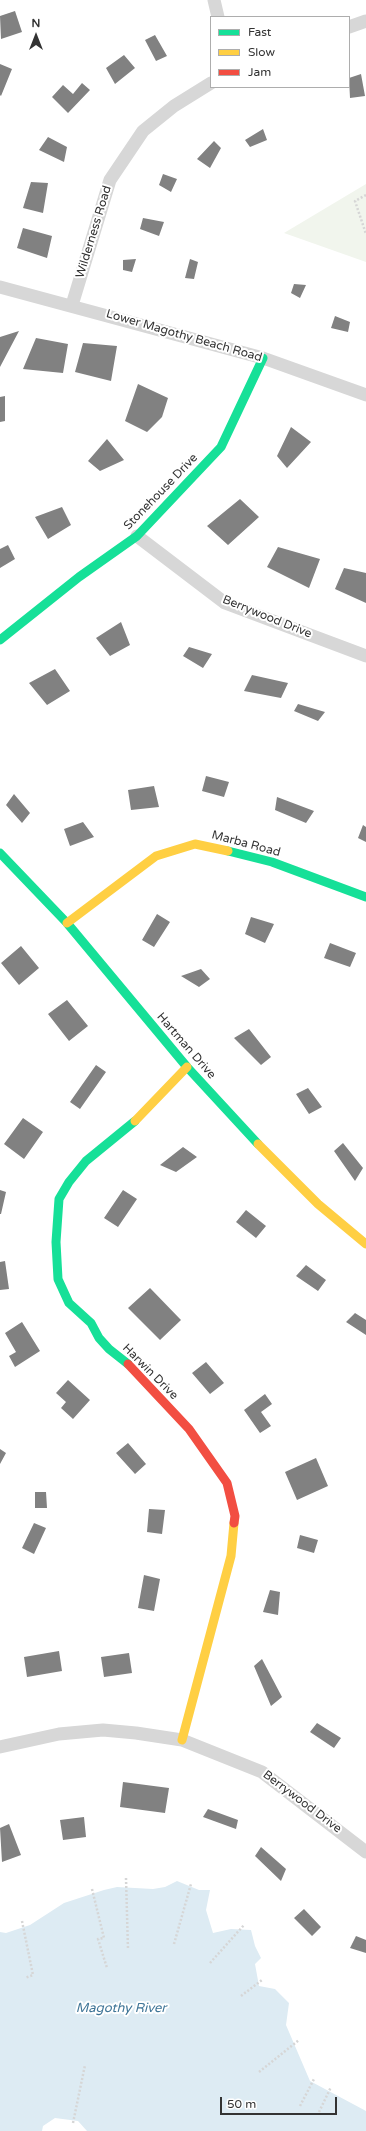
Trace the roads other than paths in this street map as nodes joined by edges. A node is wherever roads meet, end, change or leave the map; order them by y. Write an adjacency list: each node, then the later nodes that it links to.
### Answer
1 (214, 0): 2 (street)
2 (218, 16)
3 (366, 21): 4 (street)
4 (350, 27)
5 (210, 84): 7 (street, Wilderness Road)
6 (0, 287): 7 (street, Lower Magothy Beach Road)
7 (72, 305): 8 (street, Lower Magothy Beach Road)
8 (263, 358): 9 (street, Lower Magothy Beach Road); 10 (street, Stonehouse Drive)
9 (366, 395)
10 (137, 536): 11 (street, Stonehouse Drive); 12 (street, Berrywood Drive)
11 (0, 640)
12 (366, 656)
13 (0, 853): 15 (street, Hartman Drive)
14 (366, 897): 15 (street, Marba Road)
15 (67, 923): 16 (street, Hartman Drive)
16 (187, 1067): 17 (street, Hartman Drive); 18 (street, Harwin Drive)
17 (366, 1244)
18 (182, 1740): 19 (street, Berrywood Drive); 20 (street, Berrywood Drive)
19 (0, 1747)
20 (366, 1852)

